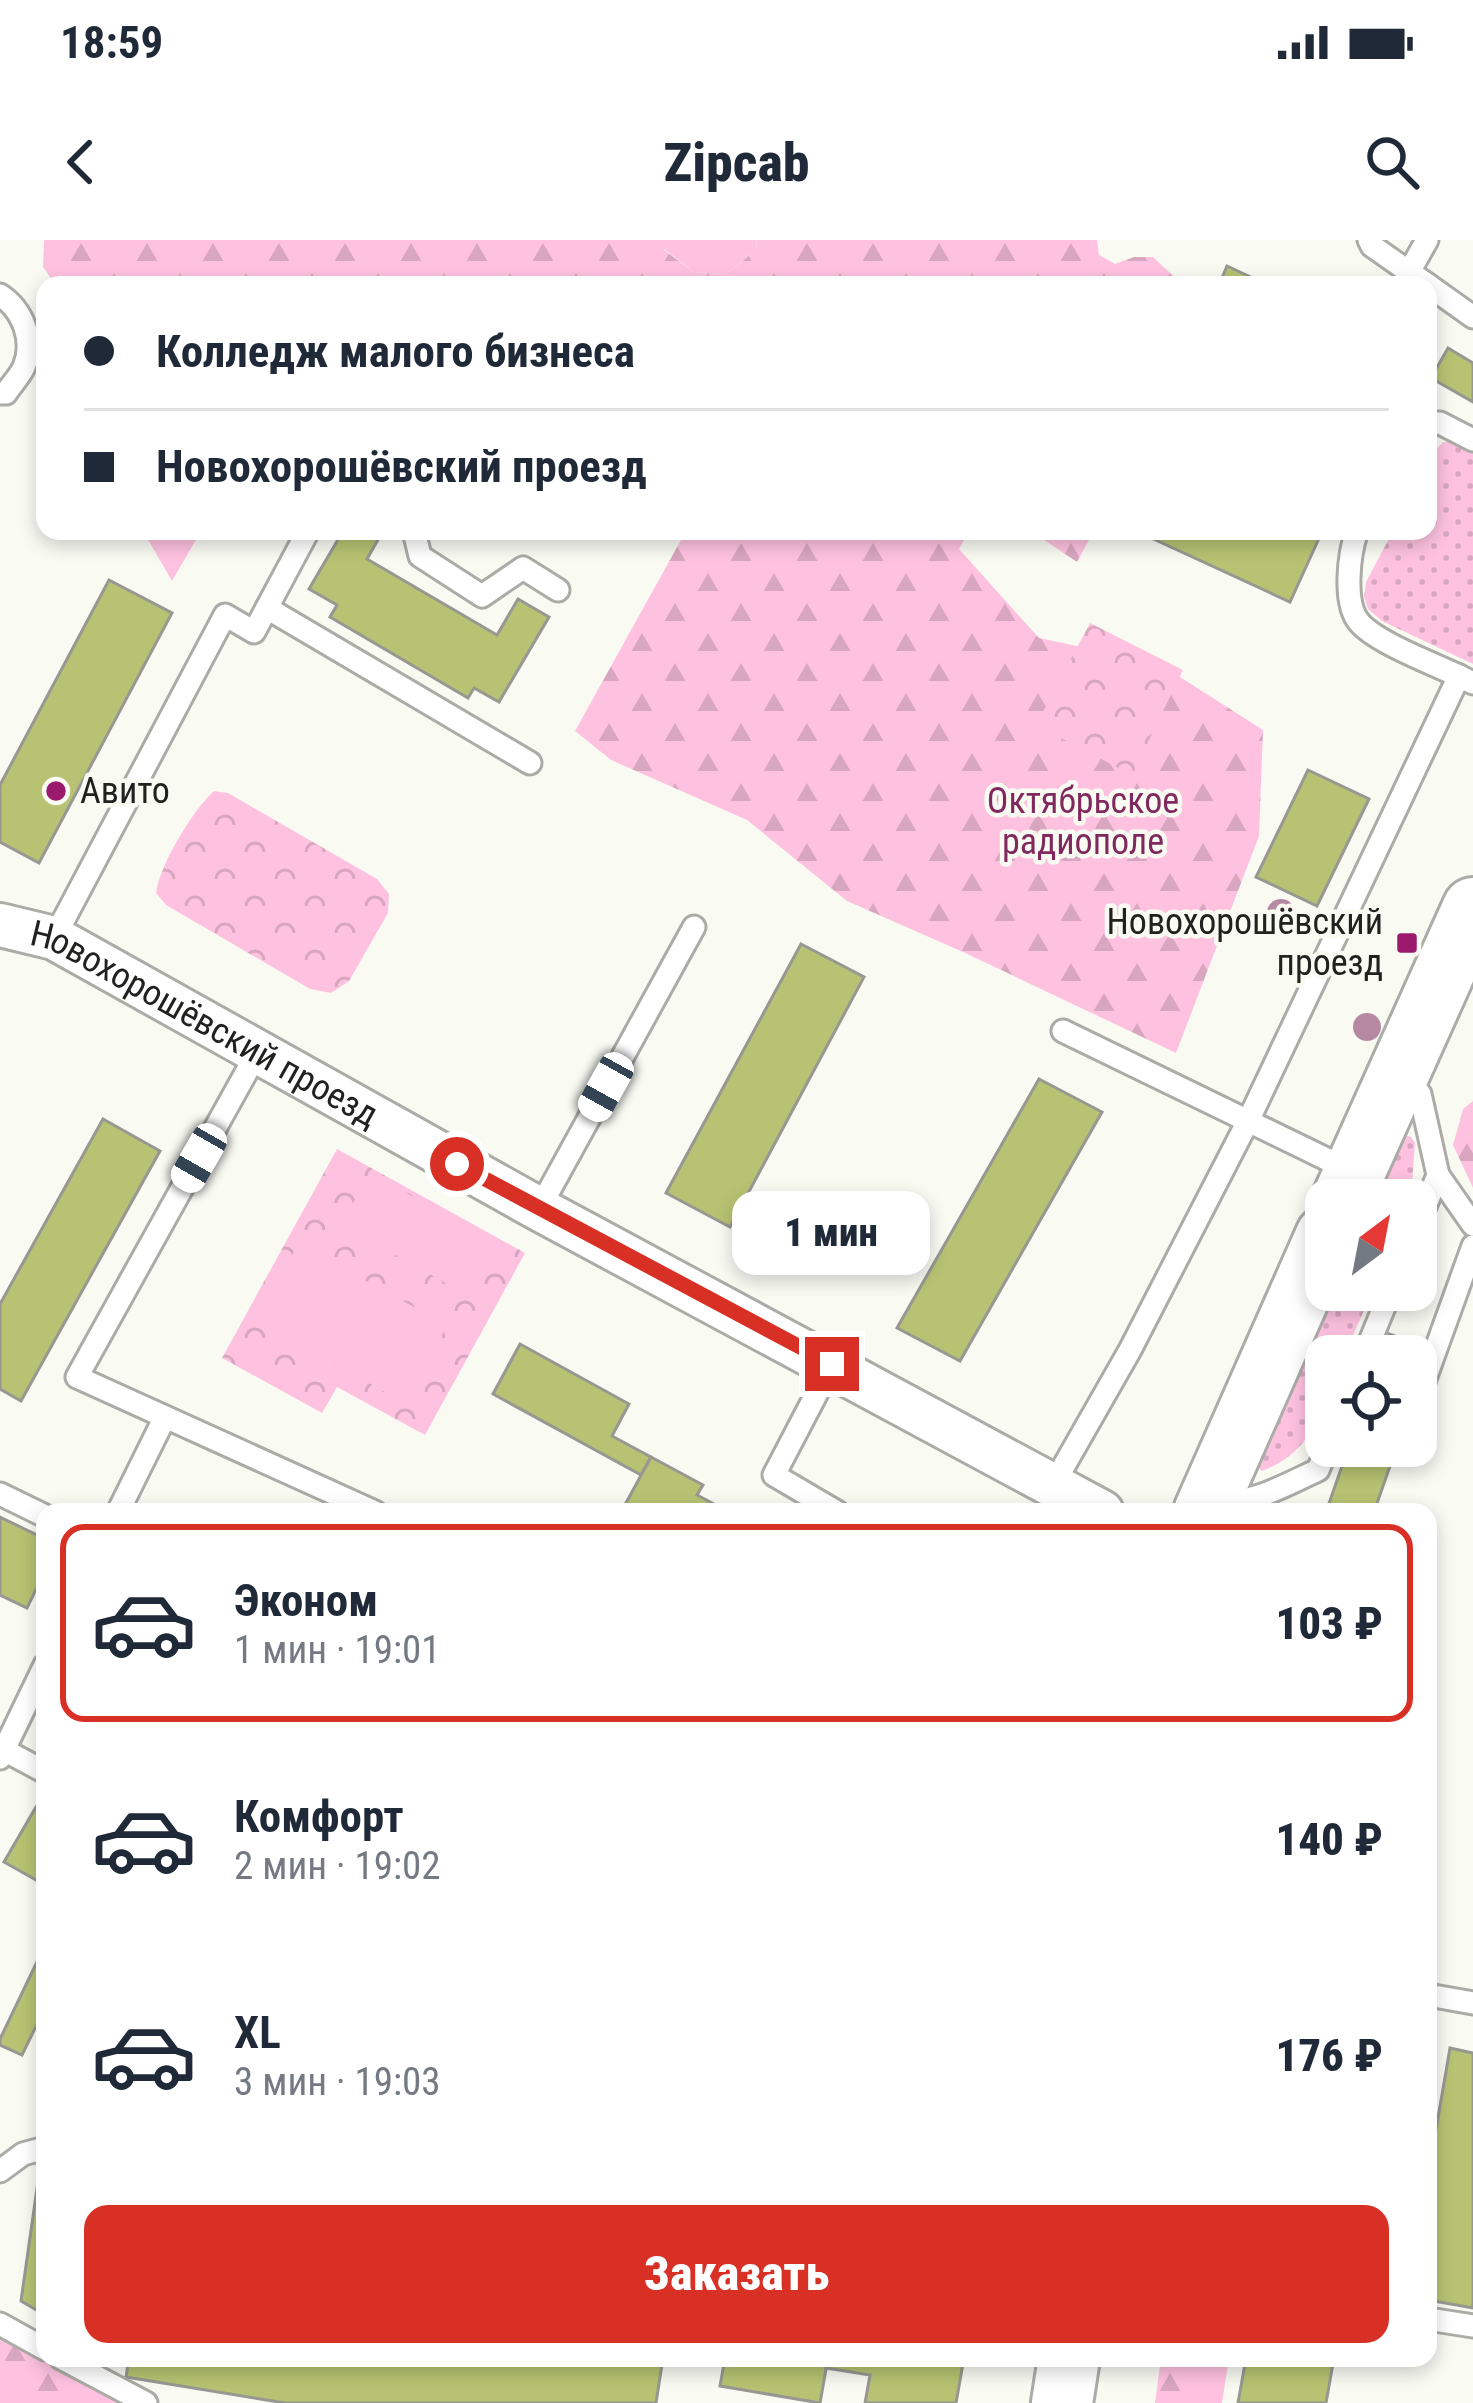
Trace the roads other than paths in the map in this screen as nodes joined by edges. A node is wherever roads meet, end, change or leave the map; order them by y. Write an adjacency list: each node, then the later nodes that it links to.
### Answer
1 (1369, 240): 3 (lane)
2 (1427, 240): 4 (lane)
3 (1415, 276)
4 (1423, 276)
5 (1437, 292): 7 (lane)
6 (0, 295): 8 (lane)
7 (1473, 317)
8 (0, 393)
9 (1437, 423): 10 (lane)
10 (1473, 440)
11 (303, 540): 15 (lane)
12 (416, 540): 14 (lane)
13 (1355, 540): 16 (lane)
14 (558, 590)
15 (267, 608): 17 (lane); 21 (lane)
16 (1466, 679): 25 (lane)
17 (530, 763)
18 (1473, 908): 24 (street)
19 (0, 925): 21 (street, Новохорошёвский проезд)
20 (694, 927): 30 (lane)
21 (54, 938): 23 (street, Новохорошёвский проезд)
22 (1064, 1031): 25 (lane)
23 (257, 1053): 30 (street, Новохорошёвский проезд); 36 (lane)
24 (1401, 1074): 26 (lane); 28 (street)
25 (1248, 1121): 27 (lane); 38 (lane)
26 (1438, 1175): 29 (lane); 31 (lane)
27 (1337, 1179)
28 (1351, 1179)
29 (1436, 1179)
30 (539, 1209): 35 (street, Новохорошёвский проезд)
31 (1473, 1225)
32 (1473, 1246): 34 (lane)
33 (1305, 1283): 44 (street)
34 (1437, 1346)
35 (832, 1364): 38 (street, Новохорошёвский проезд); 42 (lane)
36 (165, 1417): 40 (lane); 41 (lane)
37 (1319, 1467): 45 (lane)
38 (1053, 1485): 43 (street, Новохорошёвский проезд)
39 (0, 1494): 46 (lane)
40 (122, 1503)
41 (355, 1503)
42 (821, 1503)
43 (1086, 1503)
44 (1208, 1503)
45 (1238, 1503)
46 (36, 1512)
47 (36, 1683): 48 (lane)
48 (2, 1754): 49 (lane)
49 (36, 1768)
50 (1437, 1996): 51 (lane)
51 (1473, 2002)
52 (36, 2150): 53 (lane)
53 (0, 2170)
54 (1437, 2320): 56 (lane)
55 (0, 2324): 57 (lane)
56 (1473, 2326)
57 (36, 2344)
58 (78, 2367): 60 (lane)
59 (1068, 2367): 61 (street)
60 (146, 2403)
61 (1062, 2403)

